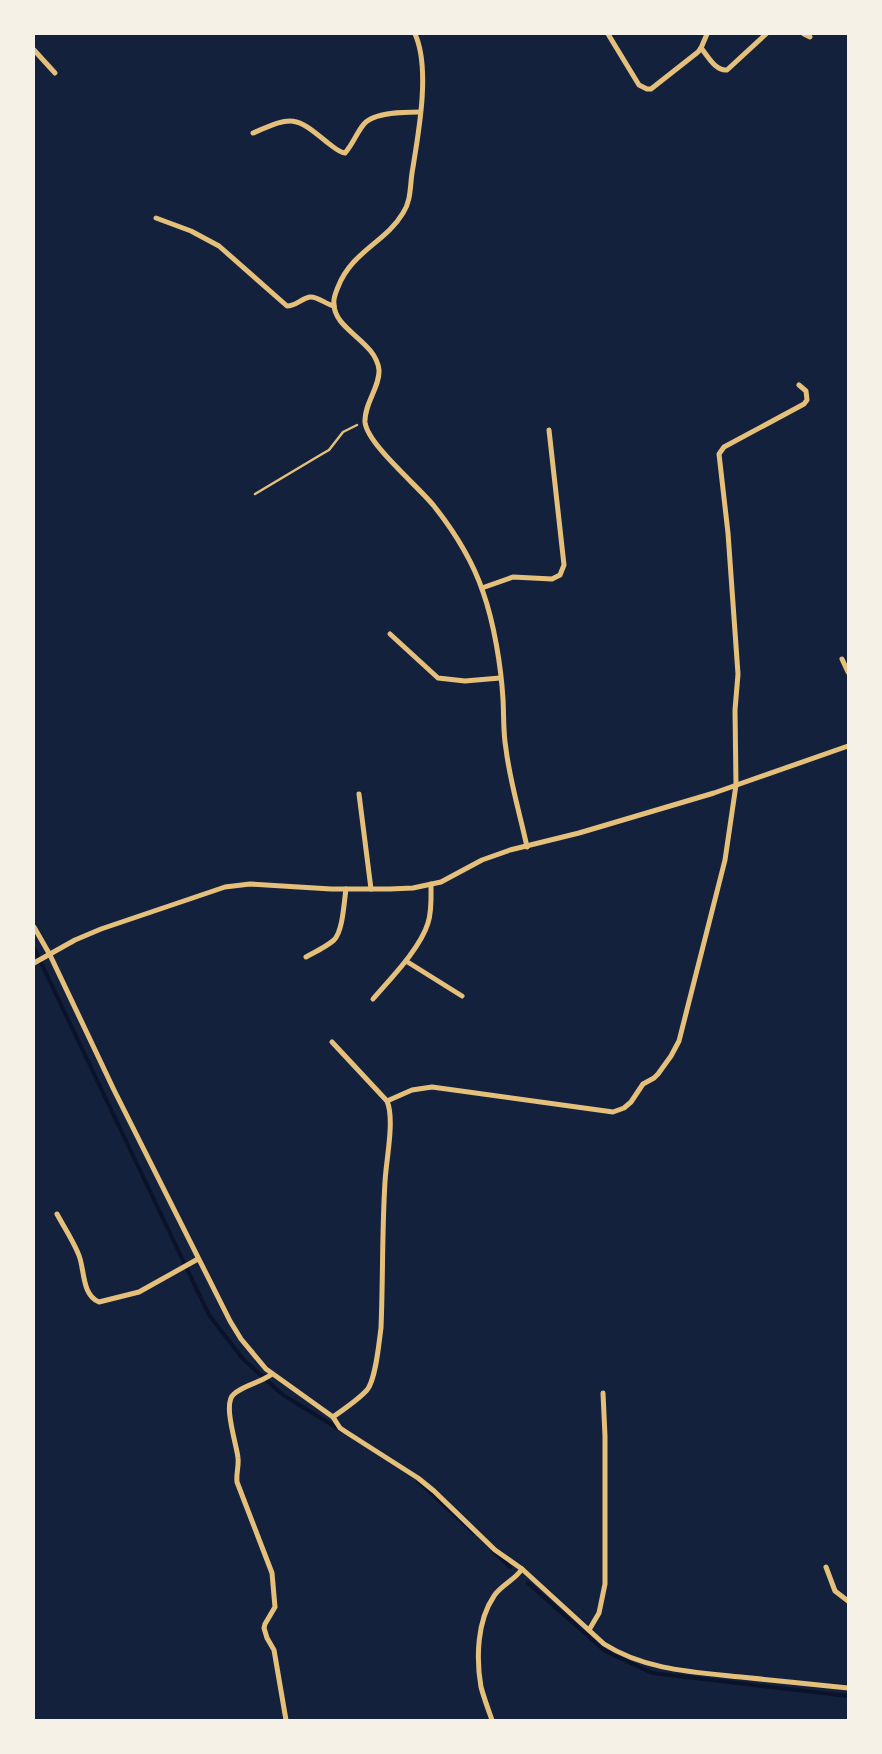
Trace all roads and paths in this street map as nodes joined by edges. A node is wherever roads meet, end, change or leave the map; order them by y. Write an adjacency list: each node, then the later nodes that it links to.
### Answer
1 (415, 34): 8 (street)
2 (608, 34): 5 (street)
3 (707, 34): 5 (street)
4 (766, 34): 5 (street)
5 (701, 48)
6 (34, 50): 7 (street)
7 (54, 73)
8 (420, 112): 9 (street); 11 (street)
9 (253, 133)
10 (156, 218): 11 (street)
11 (334, 306): 13 (street)
12 (799, 385): 22 (street)
13 (365, 422): 15 (path); 16 (street)
14 (549, 430): 16 (street)
15 (255, 494)
16 (482, 588): 20 (street)
17 (390, 634): 20 (street)
18 (842, 659): 19 (street)
19 (848, 672)
20 (500, 678): 24 (street)
21 (848, 746): 22 (street)
22 (736, 785): 24 (street); 36 (street)
23 (359, 794): 26 (street)
24 (527, 847): 25 (street)
25 (431, 884): 26 (street); 31 (street)
26 (371, 889): 27 (street)
27 (346, 890): 29 (street); 30 (street)
28 (34, 927): 29 (street)
29 (50, 955): 32 (street); 38 (street)
30 (306, 957)
31 (406, 961): 33 (street); 34 (street)
32 (34, 963)
33 (462, 996)
34 (373, 999)
35 (332, 1042): 36 (street)
36 (387, 1101): 41 (street)
37 (57, 1214): 38 (street)
38 (196, 1260): 39 (street)
39 (269, 1376): 41 (street); 47 (street)
40 (603, 1393): 45 (street)
41 (333, 1417): 43 (street)
42 (826, 1567): 44 (street)
43 (522, 1569): 45 (street); 48 (street)
44 (848, 1601)
45 (589, 1630): 46 (street)
46 (848, 1688)
47 (286, 1720)
48 (492, 1720)

